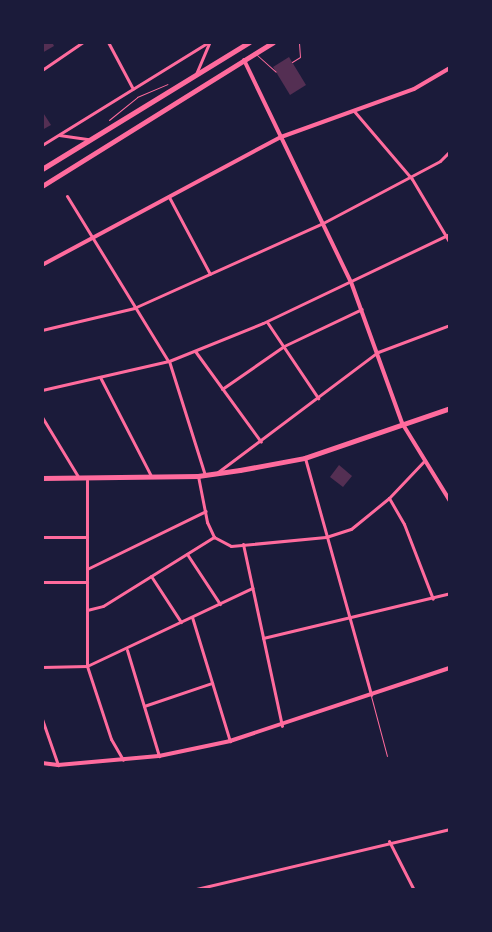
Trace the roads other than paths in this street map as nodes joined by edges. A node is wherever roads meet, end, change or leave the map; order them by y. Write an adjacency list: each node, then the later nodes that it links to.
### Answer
1 (83, 42): 10 (street)
2 (108, 42): 14 (street)
3 (210, 42): 13 (street); 14 (street)
4 (249, 42): 13 (main road)
5 (272, 42): 7 (main road)
6 (299, 42): 9 (lane)
7 (255, 53): 8 (main road); 12 (lane)
8 (244, 60): 17 (street); 23 (main road)
9 (292, 62)
10 (42, 70)
11 (449, 70): 15 (street)
12 (276, 72)
13 (196, 75): 18 (main road)
14 (133, 89): 16 (street)
15 (354, 111): 17 (street); 22 (street)
16 (59, 135): 18 (street); 19 (street)
17 (281, 137): 25 (street); 26 (street)
18 (92, 140): 21 (main road)
19 (42, 145)
20 (450, 151): 22 (street)
21 (42, 170)
22 (410, 177): 26 (street); 27 (street)
23 (42, 186)
24 (67, 196): 28 (street)
25 (169, 197): 28 (street); 31 (street)
26 (323, 222): 31 (street); 32 (street)
27 (448, 235): 29 (street); 32 (street)
28 (93, 238): 30 (street); 33 (street)
29 (450, 243)
30 (42, 265)
31 (210, 274): 33 (street)
32 (352, 282): 34 (street); 35 (street)
33 (134, 308): 37 (street); 41 (street)
34 (362, 310): 38 (street); 40 (street)
35 (267, 322): 38 (street); 39 (street)
36 (450, 325): 40 (street)
37 (42, 330)
38 (284, 346): 43 (street); 45 (street)
39 (195, 350): 41 (street); 43 (street)
40 (378, 352): 45 (street); 48 (street)
41 (169, 361): 42 (street); 53 (street)
42 (100, 376): 44 (street); 54 (street)
43 (222, 389): 49 (street)
44 (42, 390)
45 (318, 398): 49 (street)
46 (450, 408): 48 (main road)
47 (42, 418): 57 (street)
48 (402, 423): 50 (main road); 51 (street)
49 (261, 442): 52 (street)
50 (305, 458): 52 (main road); 65 (street)
51 (426, 459): 59 (street); 60 (street)
52 (216, 474): 53 (main road)
53 (206, 475): 55 (main road)
54 (151, 476): 55 (main road); 58 (main road)
55 (198, 476): 61 (street)
56 (42, 478): 57 (main road)
57 (80, 478): 58 (main road)
58 (87, 480): 63 (street)
59 (389, 498): 65 (street); 74 (street)
60 (450, 501)
61 (206, 511): 64 (street); 68 (street)
62 (42, 537): 63 (street)
63 (87, 537): 68 (street)
64 (214, 537): 66 (street); 67 (street)
65 (326, 537): 66 (street); 78 (street)
66 (243, 544): 72 (street)
67 (186, 554): 69 (street); 75 (street)
68 (87, 569): 71 (street)
69 (151, 576): 76 (street); 79 (street)
70 (42, 582): 71 (street)
71 (87, 582): 76 (street)
72 (252, 588): 75 (street); 80 (street)
73 (450, 593): 74 (street)
74 (433, 599): 78 (street)
75 (220, 604): 77 (street)
76 (87, 610): 82 (street)
77 (192, 617): 79 (street); 85 (street)
78 (349, 619): 80 (street); 86 (street)
79 (182, 622): 81 (street)
80 (262, 638): 89 (street)
81 (127, 650): 82 (street); 87 (street)
82 (86, 666): 83 (street); 93 (street)
83 (42, 667)
84 (450, 668): 86 (street)
85 (212, 683): 87 (street); 90 (street)
86 (371, 695): 89 (street); 92 (lane)
87 (144, 706): 91 (street)
88 (42, 719): 95 (street)
89 (282, 726): 90 (street)
90 (230, 741): 91 (street)
91 (159, 756): 93 (street)
92 (387, 756)
93 (123, 760): 95 (street)
94 (42, 763): 95 (street)
95 (58, 765)
96 (450, 829): 97 (street)
97 (389, 841): 98 (street); 99 (street)
98 (192, 890)
99 (414, 890)

